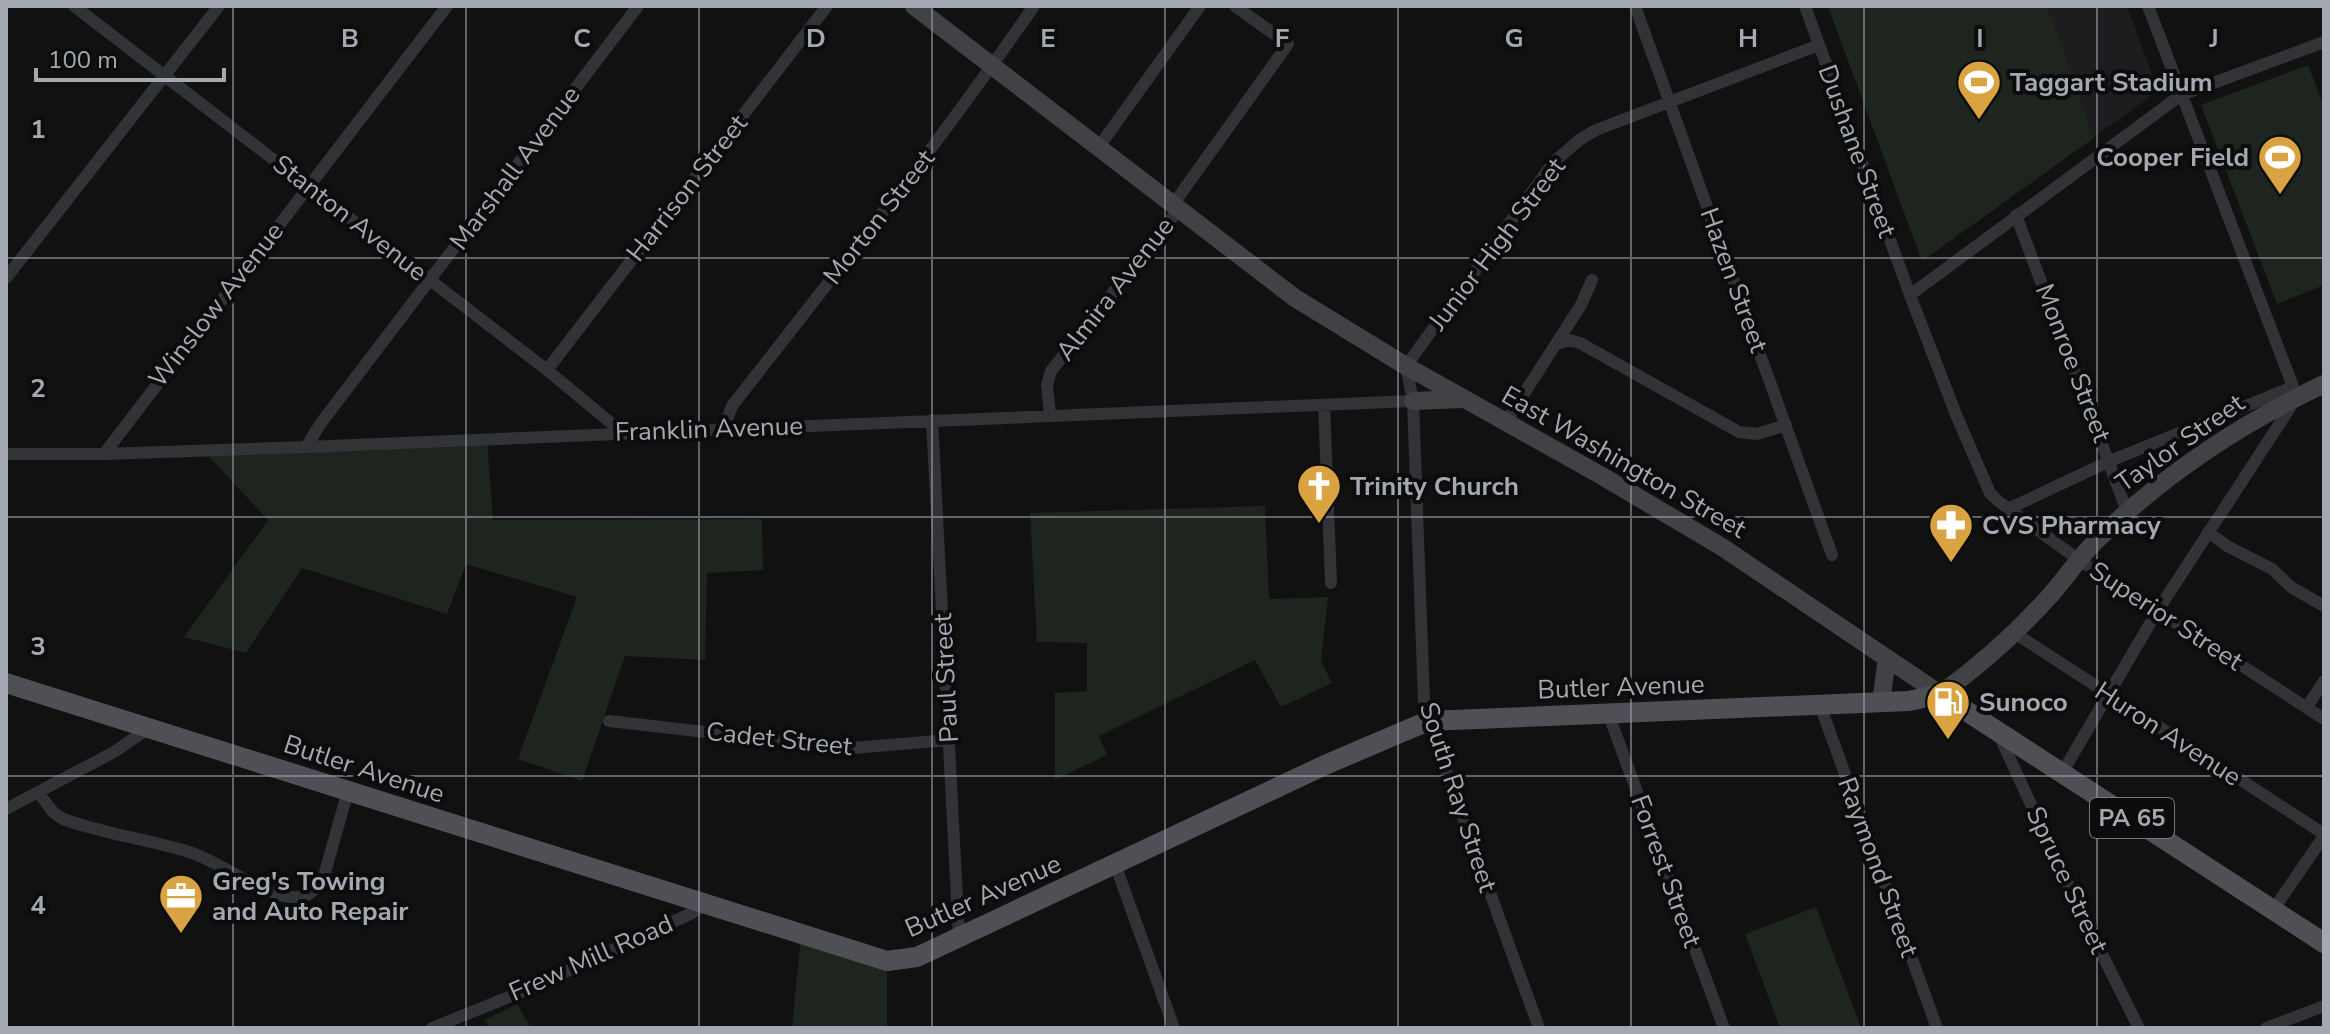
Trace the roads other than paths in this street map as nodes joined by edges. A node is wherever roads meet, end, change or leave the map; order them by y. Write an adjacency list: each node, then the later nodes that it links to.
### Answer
1 (74, 6): 16 (street, Stanton Avenue)
2 (219, 6): 16 (street)
3 (447, 6): 20 (street, Winslow Avenue)
4 (638, 6): 24 (street, Marshall Avenue)
5 (827, 6): 29 (street, Harrison Street)
6 (914, 6): 15 (main road, East Washington Street / PA 65)
7 (1034, 6): 15 (street, Morton Street)
8 (1200, 6): 19 (street)
9 (1235, 6): 21 (street, Almira Avenue)
10 (1635, 6): 18 (street, Hazen Street)
11 (1805, 6): 14 (street, Dushane Street)
12 (2148, 6): 17 (street)
13 (2324, 42): 17 (street)
14 (1819, 45): 18 (street, Junior High Street); 26 (street, Dushane Street)
15 (993, 67): 19 (main road, East Washington Street / PA 65); 39 (street, Morton Street)
16 (166, 76): 20 (street, Stanton Avenue); 23 (street)
17 (2181, 95): 22 (street); 31 (street)
18 (1670, 101): 28 (street, Junior High Street); 38 (street, Hazen Street)
19 (1098, 148): 21 (main road, East Washington Street / PA 65)
20 (308, 187): 24 (street, Stanton Avenue); 43 (street, Winslow Avenue)
21 (1175, 208): 28 (main road, East Washington Street / PA 65); 35 (street, Almira Avenue)
22 (2016, 215): 26 (street); 44 (street, Monroe Street)
23 (6, 278)
24 (429, 280): 29 (street, Stanton Avenue); 41 (street, Marshall Avenue)
25 (1592, 280): 27 (street)
26 (1910, 295): 45 (street, Superior Street)
27 (1557, 344): 37 (street); 38 (street)
28 (1406, 366): 32 (main road, East Washington Street / PA 65); 33 (street, South Ray Street)
29 (547, 370): 40 (street, Stanton Avenue)
30 (2324, 384): 31 (main road, Taylor Street)
31 (2295, 392): 44 (street, Taylor Street); 46 (main road, Taylor Street); 47 (street)
32 (1463, 399): 33 (main road); 37 (main road, East Washington Street / PA 65)
33 (1413, 401): 34 (street, Franklin Avenue); 65 (street, South Ray Street)
34 (1324, 405): 35 (street, Franklin Avenue); 50 (street)
35 (1050, 415): 36 (street, Franklin Avenue)
36 (932, 420): 39 (street, Franklin Avenue); 68 (street, Paul Street)
37 (1505, 423): 54 (main road, East Washington Street / PA 65)
38 (1786, 425): 48 (street, Hazen Street)
39 (724, 428): 40 (street, Franklin Avenue)
40 (623, 433): 41 (street, Franklin Avenue)
41 (306, 447): 43 (street, Franklin Avenue)
42 (6, 454): 43 (street, Franklin Avenue)
43 (104, 454)
44 (2110, 461): 45 (street, Taylor Street); 46 (street, Monroe Street)
45 (2008, 509): 49 (street, Superior Street)
46 (2127, 511): 49 (main road, Taylor Street)
47 (2208, 532): 51 (street); 52 (street)
48 (1832, 555)
49 (2079, 560): 52 (street, Superior Street); 53 (main road, Taylor Street)
50 (1331, 583)
51 (2324, 606)
52 (2158, 610): 57 (street); 61 (street, Superior Street)
53 (2013, 632): 57 (street, Huron Avenue); 58 (main road, Taylor Street)
54 (1887, 658): 58 (main road, East Washington Street / PA 65); 59 (main road)
55 (2324, 681): 61 (street)
56 (6, 683): 66 (main road, Butler Avenue)
57 (2108, 693): 69 (street); 73 (street, Huron Avenue)
58 (1940, 694): 59 (main road, Butler Avenue); 67 (main road, East Washington Street / PA 65)
59 (1881, 702): 60 (main road, Butler Avenue)
60 (1820, 705): 62 (main road, Butler Avenue); 84 (street, Raymond Street)
61 (2307, 707): 63 (street, Superior Street)
62 (1608, 713): 65 (main road, Butler Avenue); 83 (street, Forrest Street)
63 (2324, 719)
64 (609, 721): 68 (street, Cadet Street)
65 (1428, 721): 74 (main road, Butler Avenue); 82 (street, South Ray Street)
66 (149, 728): 70 (main road, Butler Avenue); 71 (street)
67 (1997, 731): 69 (main road, East Washington Street / PA 65); 85 (street, Spruce Street)
68 (949, 740): 77 (street, Paul Street)
69 (2062, 773): 76 (main road, East Washington Street / PA 65)
70 (348, 791): 71 (street); 75 (main road, Butler Avenue)
71 (38, 792): 72 (street)
72 (6, 809)
73 (2324, 835): 76 (street)
74 (1115, 864): 77 (main road, Butler Avenue); 81 (street)
75 (705, 905): 77 (main road, Butler Avenue); 80 (street, Frew Mill Road)
76 (2273, 910): 78 (main road, East Washington Street / PA 65)
77 (959, 937)
78 (2324, 943)
79 (2324, 1006): 86 (street)
80 (432, 1028)
81 (1174, 1028)
82 (1539, 1028)
83 (1724, 1028)
84 (1937, 1028)
85 (2139, 1028)
86 (2266, 1028)

